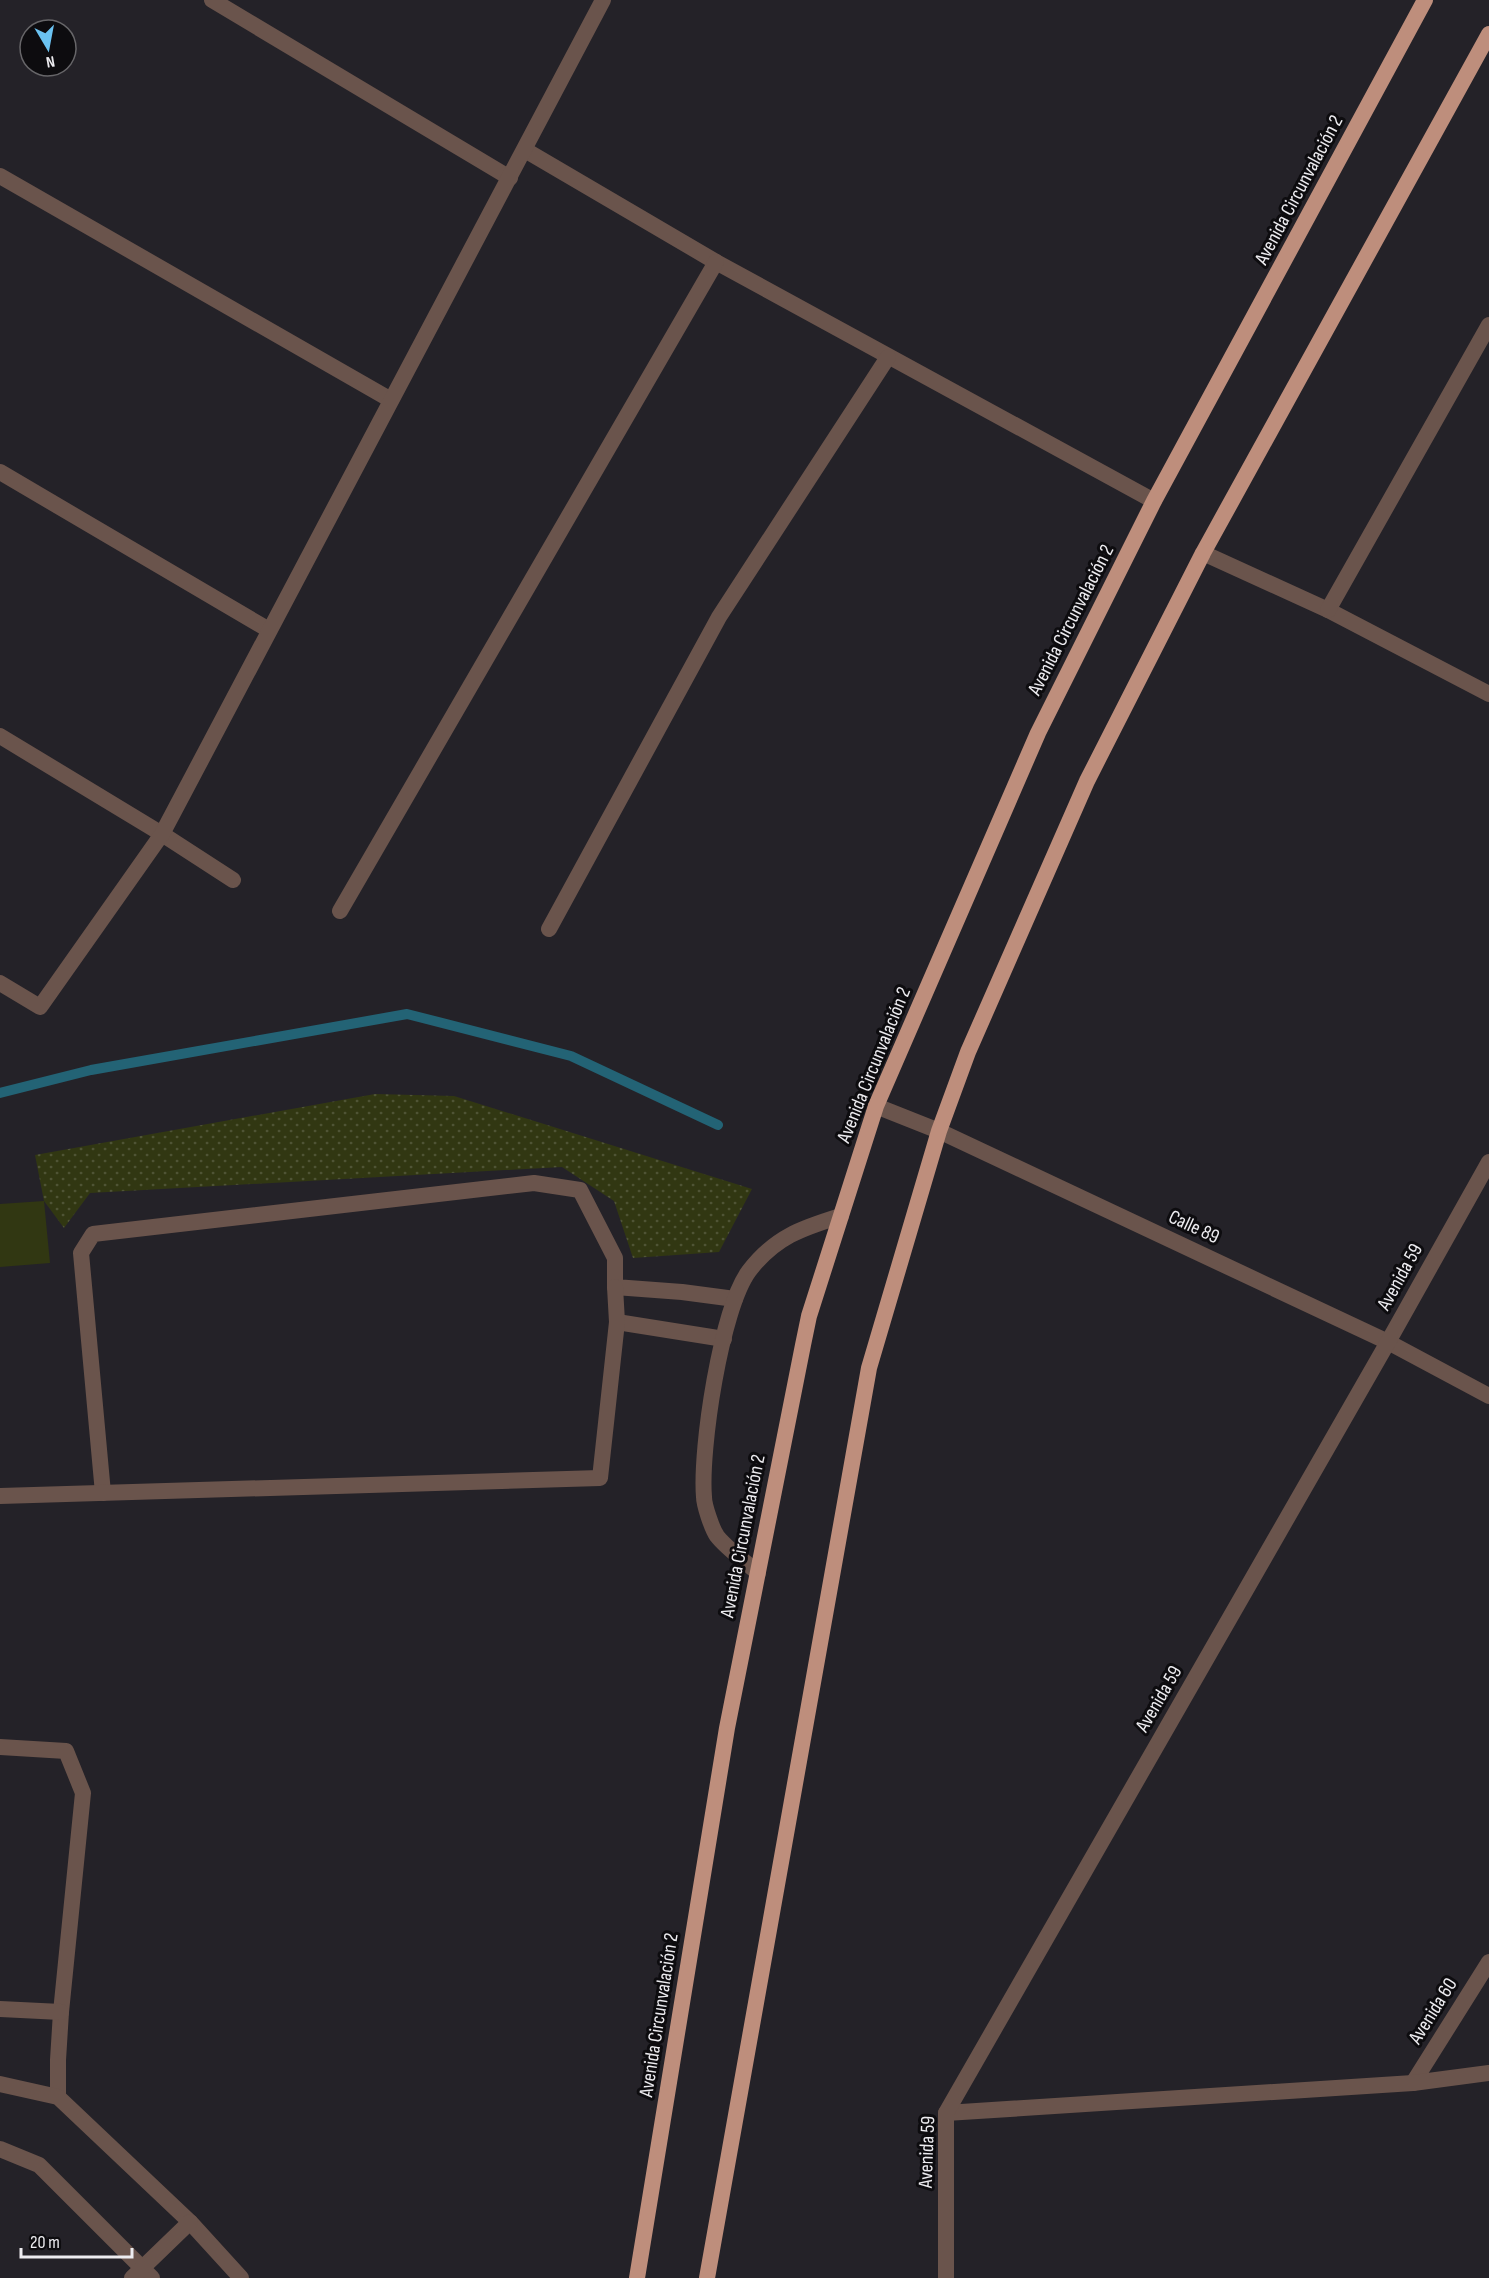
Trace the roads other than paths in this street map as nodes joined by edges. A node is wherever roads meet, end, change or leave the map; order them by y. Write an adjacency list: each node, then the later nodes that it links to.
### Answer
1 (212, 0): 7 (street)
2 (603, 0): 5 (street)
3 (1425, 0): 13 (highway, Avenida Circunvalación 2)
4 (1489, 34): 14 (highway)
5 (525, 150): 7 (street); 8 (street)
6 (0, 176): 11 (street)
7 (510, 178): 11 (street)
8 (716, 262): 10 (street); 21 (street)
9 (1489, 325): 15 (street)
10 (888, 357): 13 (street); 22 (street)
11 (391, 400): 16 (street)
12 (0, 472): 16 (street)
13 (1154, 501): 24 (highway, Avenida Circunvalación 2)
14 (1203, 553): 15 (street); 25 (highway)
15 (1328, 610): 17 (street)
16 (269, 630): 19 (street)
17 (1489, 694)
18 (0, 736): 19 (street)
19 (162, 834): 20 (street); 23 (street)
20 (233, 880)
21 (340, 911)
22 (549, 929)
23 (0, 983)
24 (876, 1106): 25 (street, Calle 89); 27 (highway, Avenida Circunvalación 2)
25 (939, 1131): 32 (street, Calle 89); 51 (highway)
26 (1489, 1162): 32 (street, Avenida 59)
27 (841, 1216): 29 (street); 36 (highway, Avenida Circunvalación 2)
28 (615, 1287): 29 (street); 30 (street); 34 (street)
29 (735, 1299): 31 (street)
30 (616, 1322): 31 (street); 34 (street)
31 (724, 1339): 36 (street)
32 (1388, 1342): 33 (street, Calle 89); 45 (street, Avenida 59)
33 (1489, 1396)
34 (103, 1493): 35 (street)
35 (0, 1496)
36 (758, 1573): 50 (highway, Avenida Circunvalación 2)
37 (0, 1747): 40 (street)
38 (1489, 1962): 42 (street, Avenida 60)
39 (0, 2008): 40 (street)
40 (61, 2012): 44 (street)
41 (1489, 2073): 42 (street)
42 (1413, 2083): 45 (street)
43 (0, 2084): 44 (street)
44 (58, 2097): 47 (street)
45 (946, 2113): 52 (street, Avenida 59)
46 (0, 2149): 48 (street)
47 (190, 2222): 48 (street); 49 (street)
48 (142, 2275)
49 (241, 2278)
50 (637, 2278)
51 (707, 2278)
52 (946, 2278)

